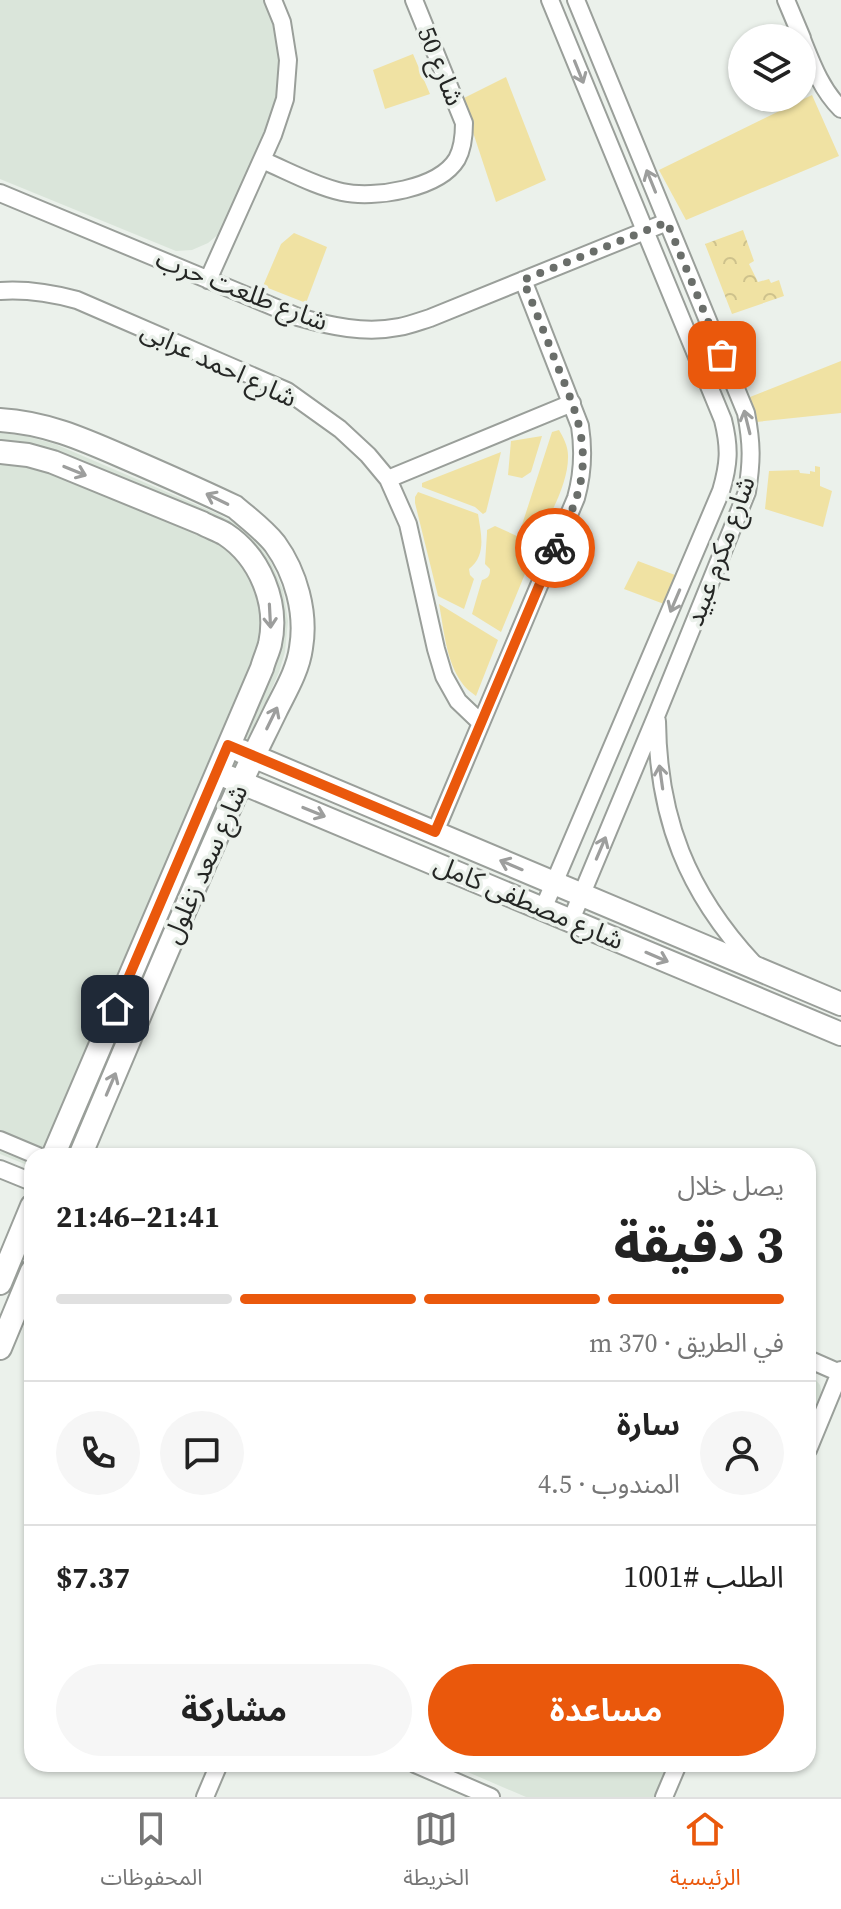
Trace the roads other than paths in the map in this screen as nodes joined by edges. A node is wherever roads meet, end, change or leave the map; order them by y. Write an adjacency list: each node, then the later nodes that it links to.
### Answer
1 (273, 0): 9 (street)
2 (414, 0): 9 (street, شارع 50)
3 (550, 0): 12 (street, شارع مكرم عبيد, one-way to 12)
4 (576, 0): 11 (street, شارع مكرم عبيد, one-way to 4)
5 (786, 0): 6 (street)
6 (796, 24)
7 (816, 73): 8 (street)
8 (841, 109)
9 (262, 160): 13 (street)
10 (0, 193): 13 (street, شارع طلعت حرب)
11 (667, 222): 12 (street, شارع طلعت حرب); 20 (street, شارع مكرم عبيد, one-way to 11)
12 (645, 231): 14 (street, شارع طلعت حرب); 29 (street, شارع مكرم عبيد, one-way to 29)
13 (208, 280): 14 (street, شارع طلعت حرب)
14 (523, 280): 16 (street)
15 (0, 291): 19 (street, شارع احمد عرابى)
16 (572, 403): 19 (street); 21 (street)
17 (0, 420): 23 (street, شارع سعد زغلول, one-way to 17)
18 (0, 452): 22 (street, شارع سعد زغلول, one-way to 22)
19 (388, 479): 21 (street, شارع احمد عرابى)
20 (657, 714): 30 (street, شارع مكرم عبيد, one-way to 20); 33 (street, one-way to 20)
21 (481, 723): 28 (street)
22 (228, 745): 23 (street, شارع مصطفى كامل); 25 (street, شارع سعد زغلول)
23 (254, 756): 24 (street, شارع مصطفى كامل); 26 (street, شارع سعد زغلول)
24 (284, 769): 27 (street); 28 (street, شارع مصطفى كامل)
25 (216, 772): 26 (street, شارع مصطفى كامل); 37 (street, شارع سعد زغلول)
26 (241, 782): 27 (street, شارع مصطفى كامل); 38 (street, شارع سعد زغلول, one-way to 26)
27 (272, 795): 31 (street, شارع مصطفى كامل, one-way to 31)
28 (435, 832): 29 (street, شارع مصطفى كامل, one-way to 28)
29 (554, 883): 30 (street, شارع مصطفى كامل); 31 (street, شارع مكرم عبيد)
30 (582, 894): 32 (street, شارع مكرم عبيد); 33 (street, شارع مصطفى كامل)
31 (543, 909): 32 (street, شارع مصطفى كامل)
32 (571, 920): 35 (street, شارع مصطفى كامل, one-way to 35)
33 (757, 968): 34 (street, شارع مصطفى كامل)
34 (841, 1004)
35 (841, 1034)
36 (0, 1140): 39 (street)
37 (56, 1148)
38 (83, 1148)
39 (24, 1150)
40 (0, 1169): 41 (street)
41 (24, 1179)
42 (24, 1225): 43 (street)
43 (0, 1283)
44 (24, 1290): 45 (street)
45 (0, 1348)
46 (816, 1362): 47 (street)
47 (840, 1371): 48 (street)
48 (816, 1430)
49 (216, 1772): 52 (street)
50 (433, 1772): 53 (street)
51 (675, 1772): 54 (street)
52 (205, 1797)
53 (491, 1797)
54 (664, 1797)

